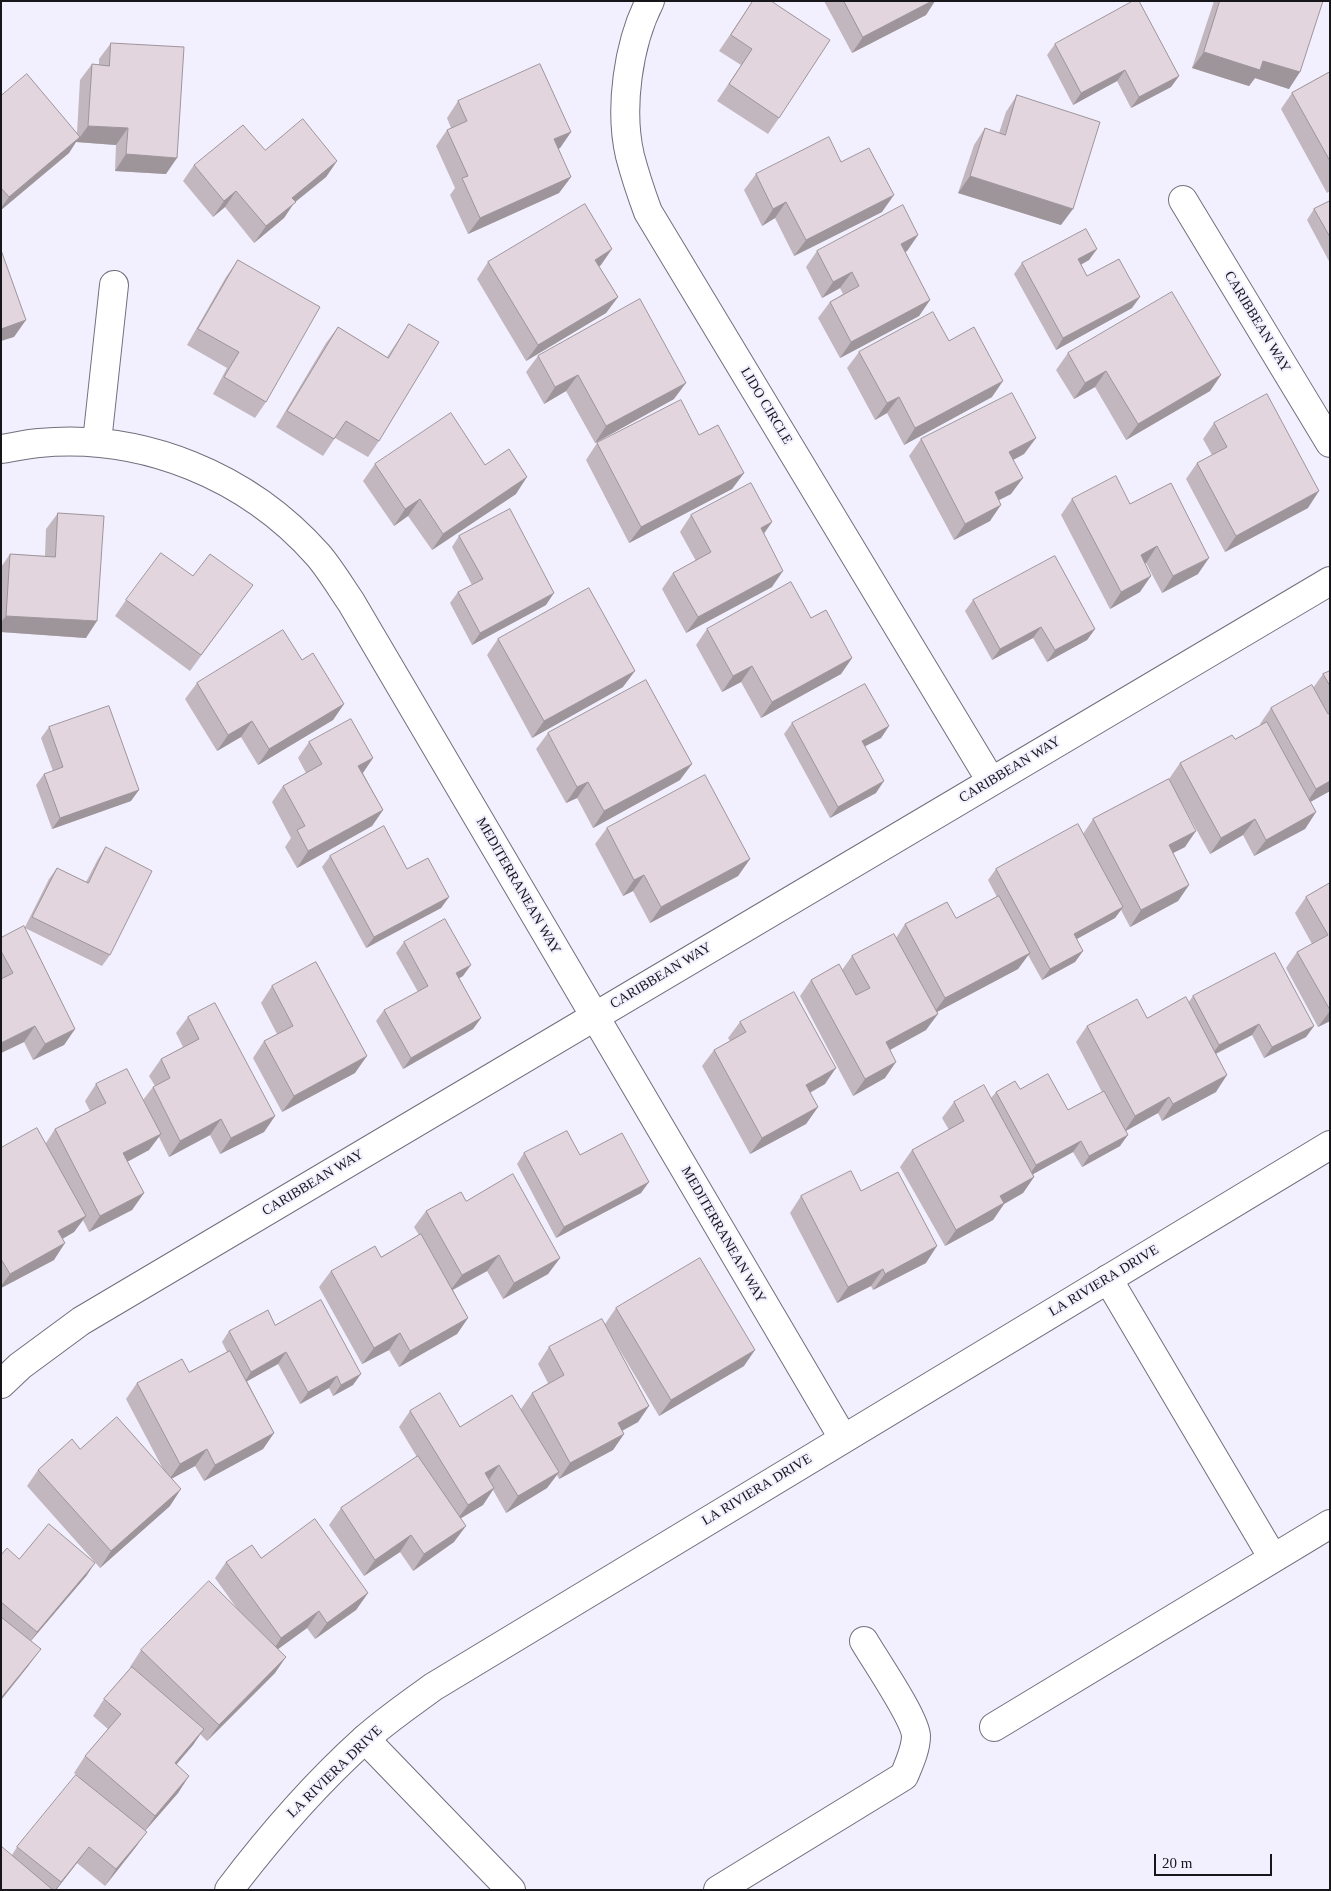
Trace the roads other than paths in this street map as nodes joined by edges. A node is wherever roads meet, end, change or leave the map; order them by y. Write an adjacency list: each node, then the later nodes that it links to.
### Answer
1 (643, 3): 8 (street, LIDO CIRCLE)
2 (1183, 200): 5 (street, CARIBBEAN WAY)
3 (114, 285): 4 (street)
4 (97, 442): 6 (street, MEDITERRANEAN WAY); 9 (street, MEDITERRANEAN WAY)
5 (1330, 443)
6 (1, 449)
7 (1330, 581): 8 (street, CARIBBEAN WAY)
8 (991, 781): 9 (street, CARIBBEAN WAY)
9 (594, 1016): 12 (street, CARIBBEAN WAY); 13 (street, MEDITERRANEAN WAY)
10 (1330, 1145): 11 (street, LA RIVIERA DRIVE)
11 (1108, 1279): 13 (street, LA RIVIERA DRIVE); 15 (street)
12 (1, 1384)
13 (843, 1438): 18 (street, LA RIVIERA DRIVE)
14 (1330, 1524): 15 (street)
15 (1273, 1558): 17 (street)
16 (864, 1642): 21 (street)
17 (994, 1727)
18 (365, 1739): 19 (street, LA RIVIERA DRIVE); 20 (street)
19 (229, 1890)
20 (510, 1890)
21 (718, 1890)

